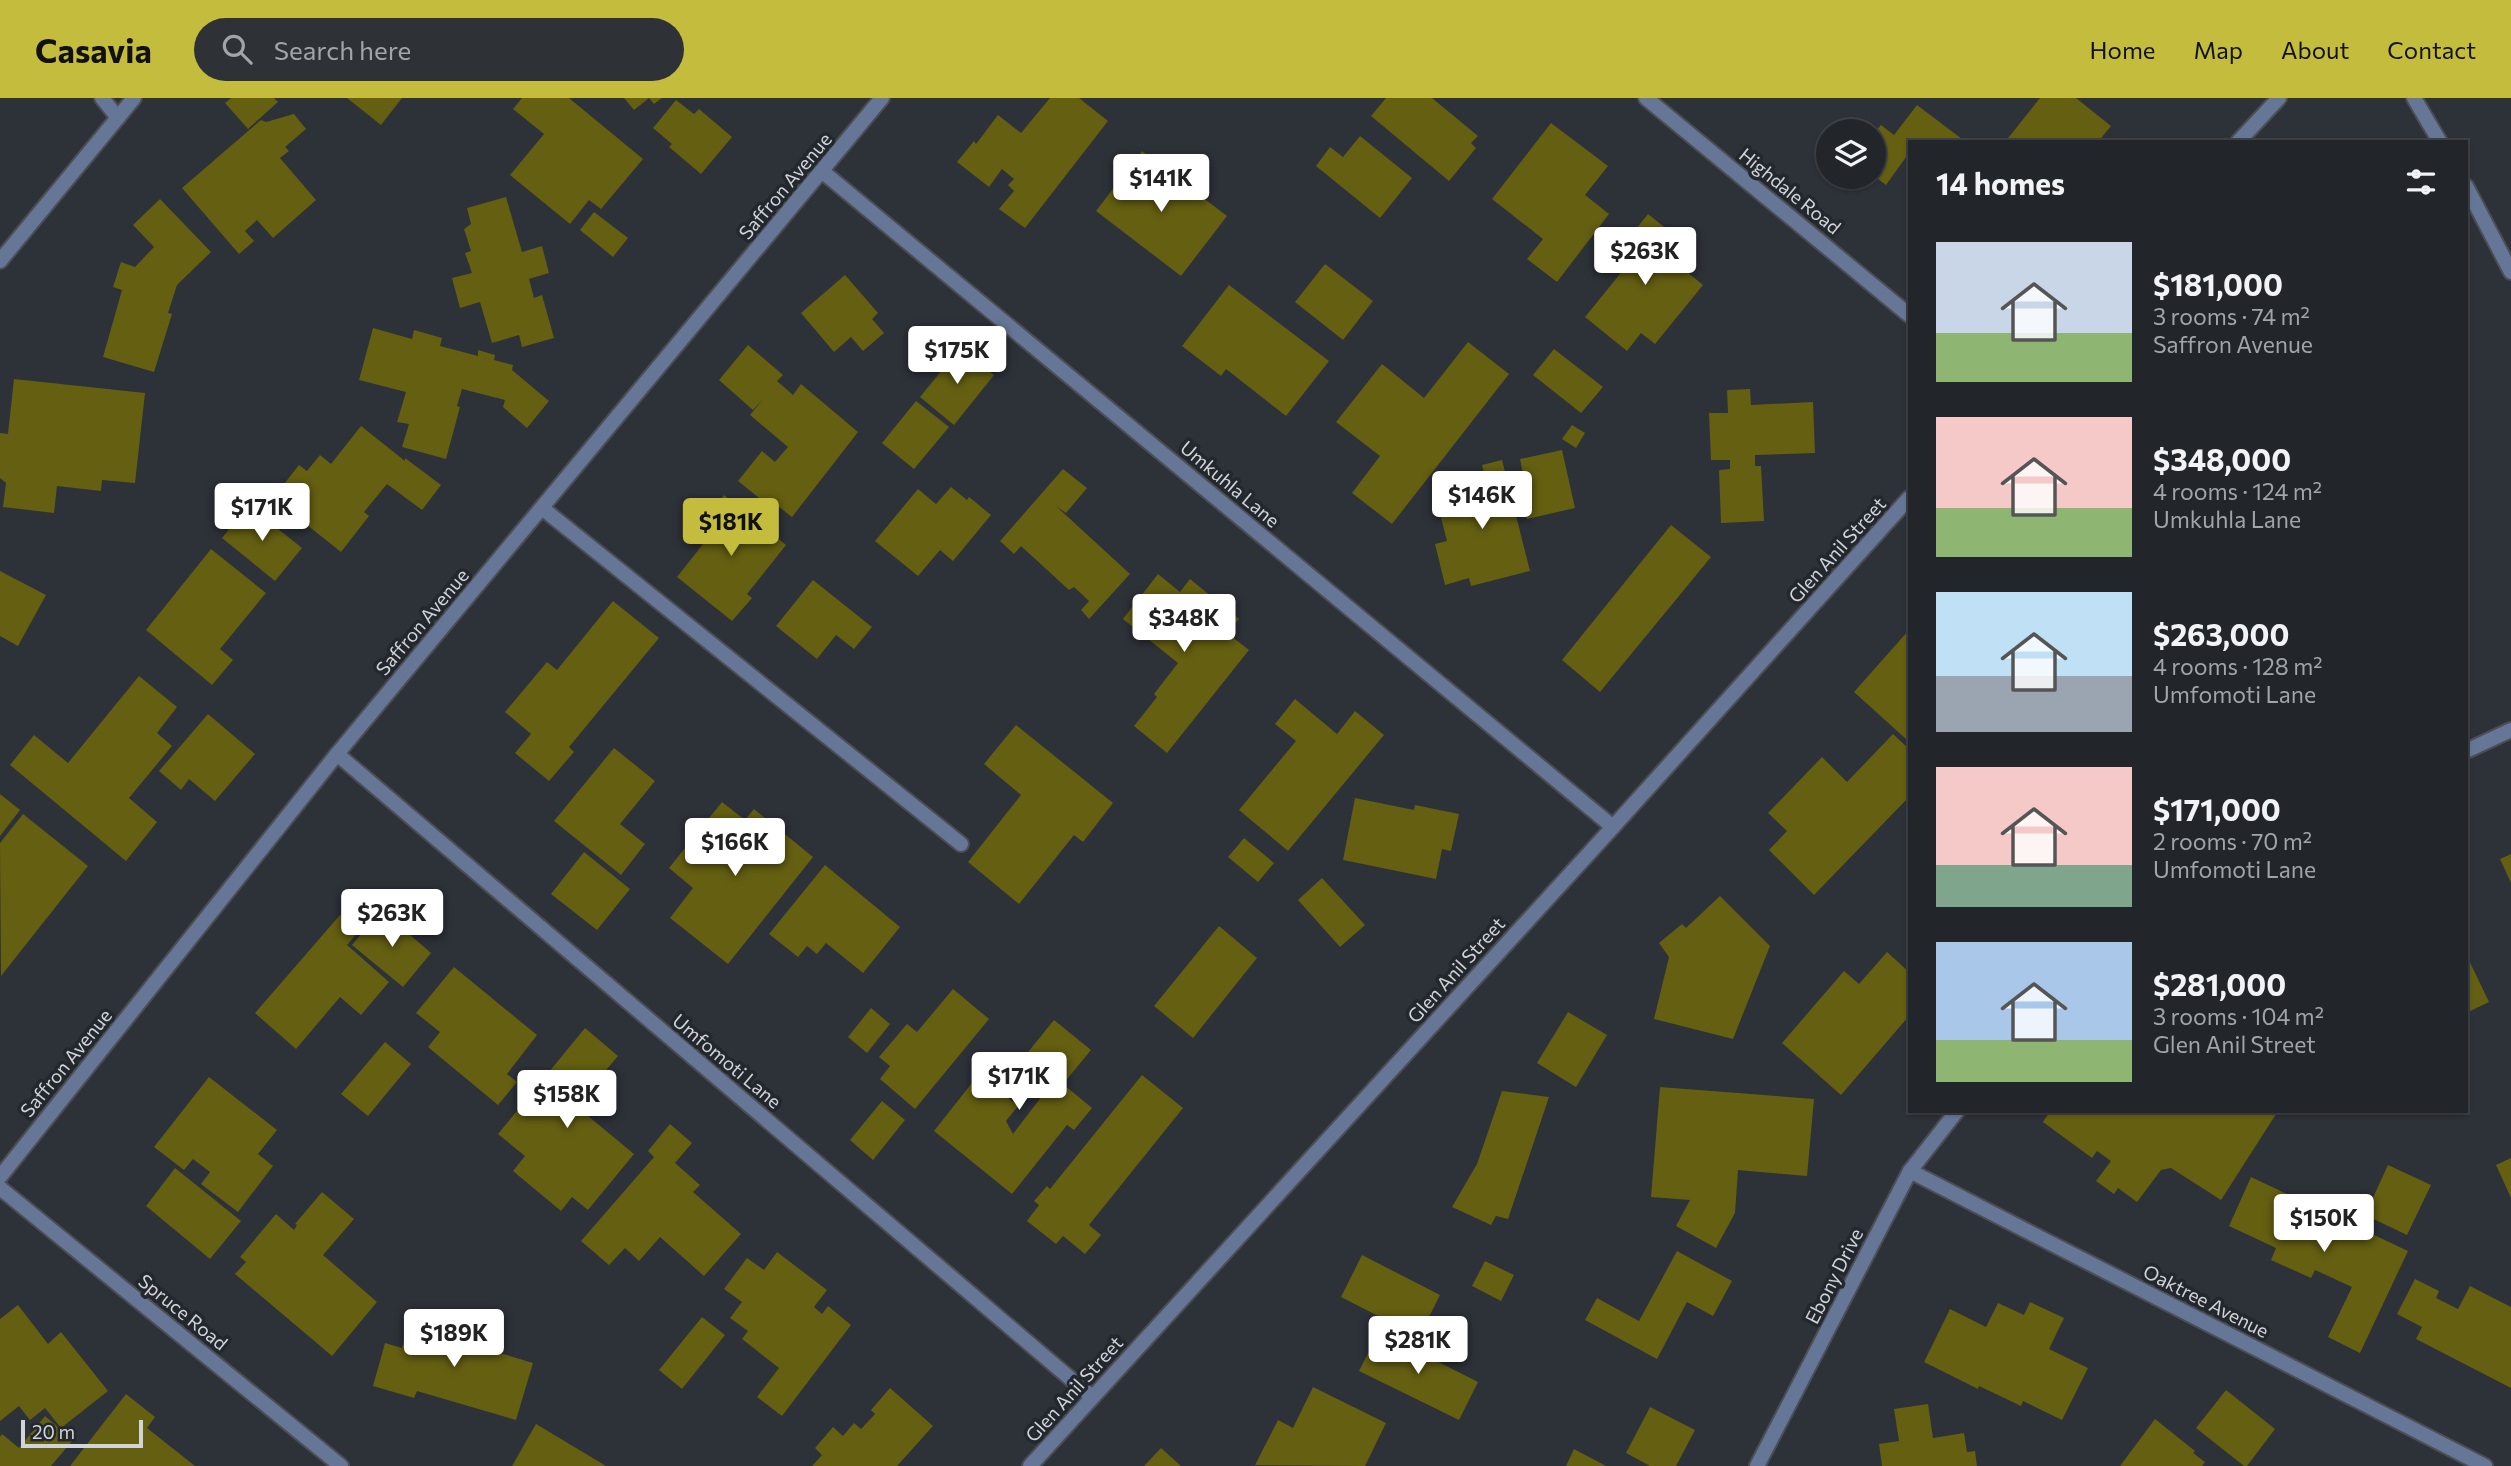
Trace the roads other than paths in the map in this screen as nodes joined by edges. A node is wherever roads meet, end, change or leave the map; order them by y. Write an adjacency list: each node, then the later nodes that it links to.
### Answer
1 (102, 98): 7 (street)
2 (134, 98): 7 (street)
3 (882, 98): 10 (street, Saffron Avenue)
4 (1646, 98): 14 (street, Highdale Road)
5 (2279, 98): 8 (street)
6 (2414, 98): 9 (street)
7 (118, 118): 12 (street)
8 (2240, 140)
9 (2439, 140)
10 (823, 172): 16 (street, Saffron Avenue); 20 (street, Umkuhla Lane)
11 (2468, 190): 13 (street)
12 (0, 261)
13 (2511, 272)
14 (1908, 313)
15 (1908, 499): 20 (street, Glen Anil Street)
16 (542, 509): 19 (street, Saffron Avenue); 21 (street)
17 (2511, 730): 18 (street)
18 (2468, 750)
19 (337, 754): 24 (street, Saffron Avenue); 26 (street, Umfomoti Lane)
20 (1613, 827): 26 (street, Glen Anil Street)
21 (961, 844)
22 (1955, 1113): 23 (street, Ebony Drive)
23 (1910, 1171): 29 (street, Ebony Drive); 30 (street, Oaktree Avenue)
24 (0, 1177)
25 (0, 1188): 27 (street, Spruce Road)
26 (1092, 1397): 28 (street, Glen Anil Street)
27 (341, 1466)
28 (1030, 1466)
29 (1757, 1466)
30 (2485, 1466)

